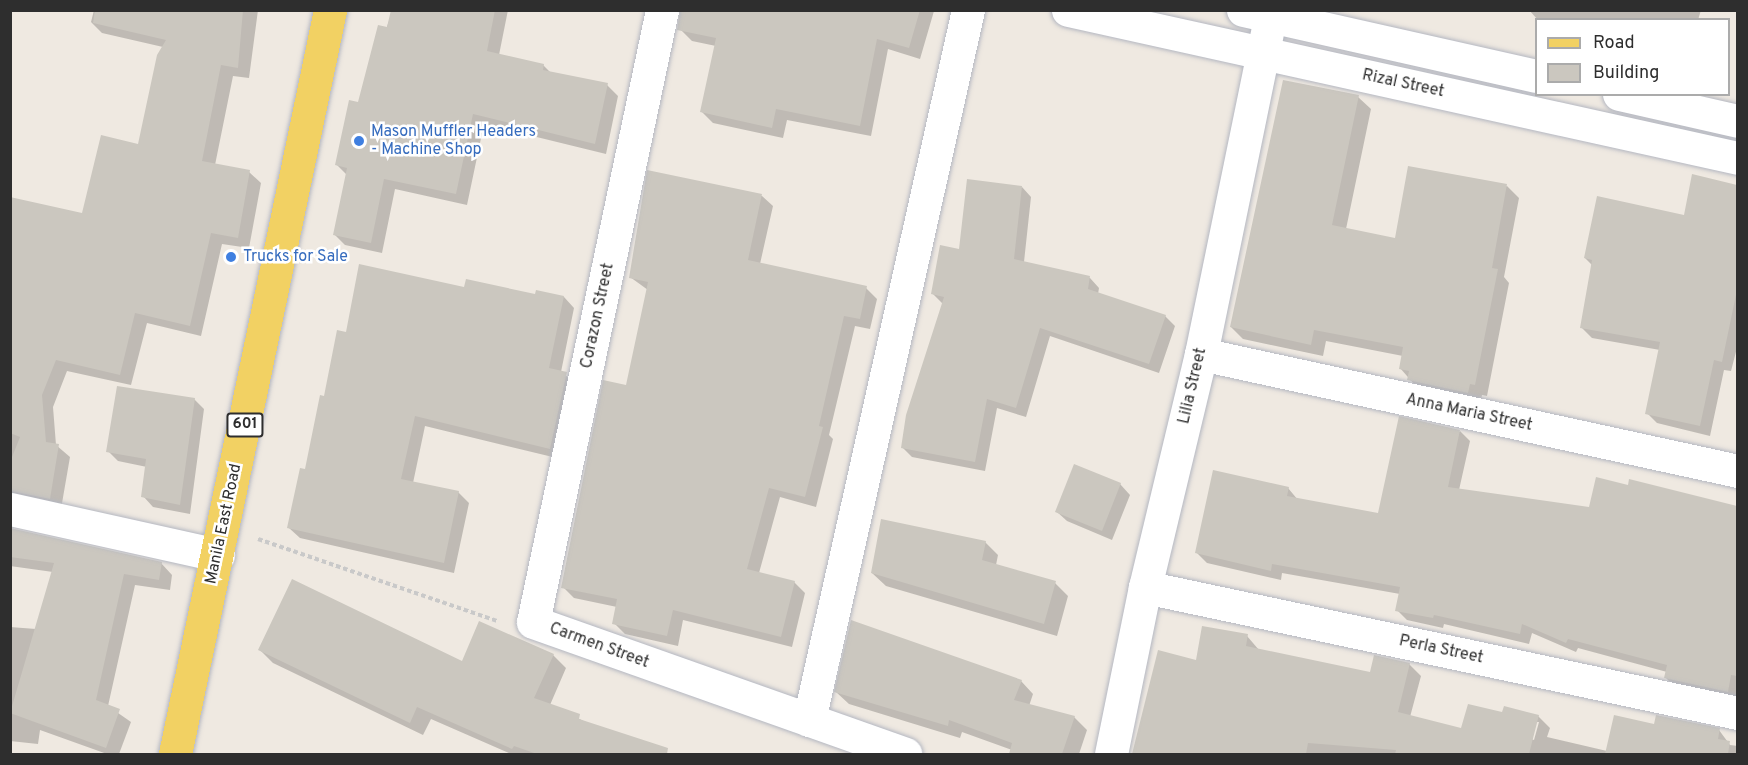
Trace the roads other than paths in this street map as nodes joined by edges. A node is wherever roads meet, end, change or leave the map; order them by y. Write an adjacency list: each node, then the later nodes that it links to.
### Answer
1 (330, 10): 15 (main road, Manila East Road / 601)
2 (662, 10): 17 (street, Corazon Street)
3 (968, 10): 19 (street)
4 (1068, 10): 6 (street, Rizal Street)
5 (1257, 14): 6 (street, Lilia Street); 7 (street)
6 (1263, 53): 9 (street, Rizal Street); 12 (street, Lilia Street)
7 (1529, 74): 9 (street)
8 (1628, 96): 10 (street)
9 (1514, 108): 11 (street, Rizal Street)
10 (1737, 121)
11 (1737, 158)
12 (1201, 354): 13 (street, Anna Maria Street); 16 (street, Lilia Street)
13 (1737, 471)
14 (10, 509): 15 (street)
15 (221, 541): 20 (main road, Manila East Road / 601)
16 (1145, 587): 18 (street, Perla Street); 22 (street, Lilia Street)
17 (533, 622): 19 (street, Carmen Street)
18 (1737, 713)
19 (809, 720): 21 (street, Carmen Street)
20 (175, 754)
21 (905, 754)
22 (1111, 754)

